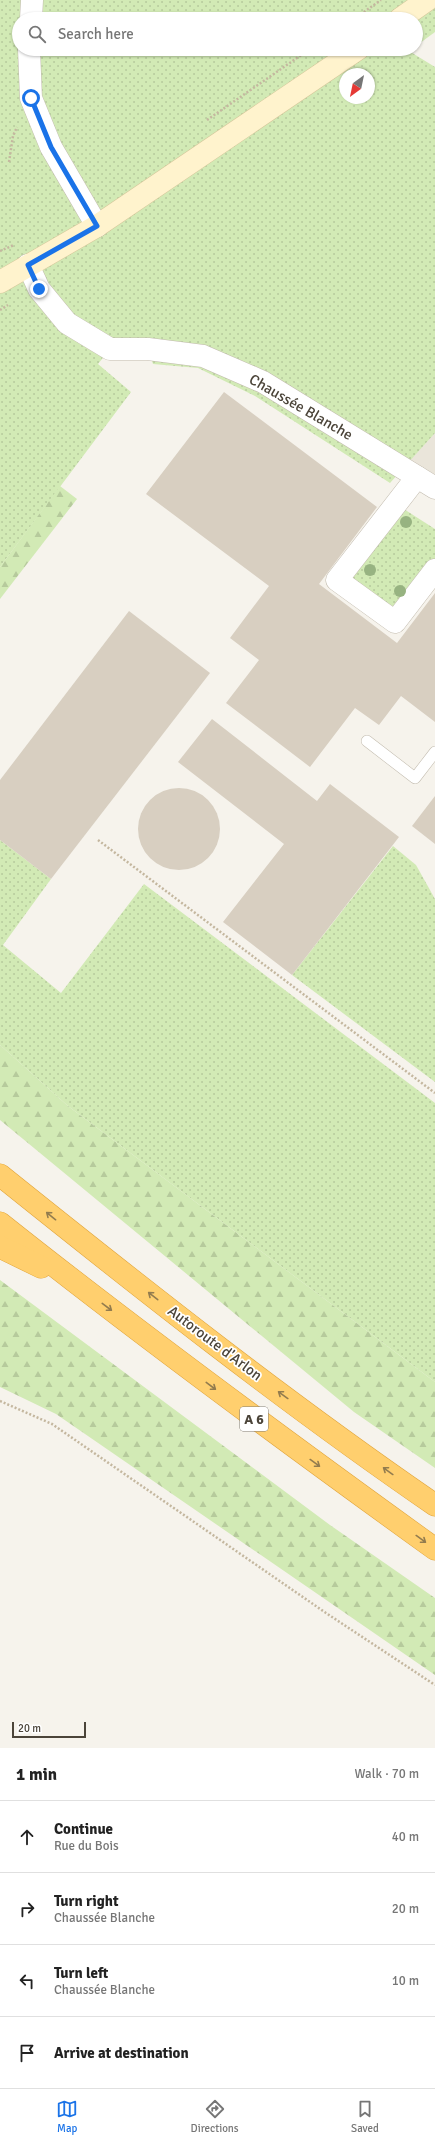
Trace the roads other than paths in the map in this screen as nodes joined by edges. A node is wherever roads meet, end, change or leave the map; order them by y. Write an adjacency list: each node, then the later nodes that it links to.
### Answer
1 (32, 0): 3 (street)
2 (427, 0): 4 (main road)
3 (31, 12)
4 (410, 12)
5 (29, 56): 7 (street)
6 (348, 56): 7 (main road)
7 (97, 226): 8 (main road)
8 (28, 265): 9 (main road); 10 (street, Chaussée Blanche)
9 (0, 282)
10 (426, 482): 11 (street)
11 (435, 570)
12 (367, 741): 13 (lane)
13 (435, 752)
14 (0, 1175): 18 (highway, Autoroute d'Arlon / A 6, one-way to 14)
15 (0, 1222): 17 (highway, A 6)
16 (0, 1247): 17 (highway, A 6)
17 (76, 1284): 19 (highway, A 6, one-way to 19)
18 (435, 1505)
19 (435, 1549)

